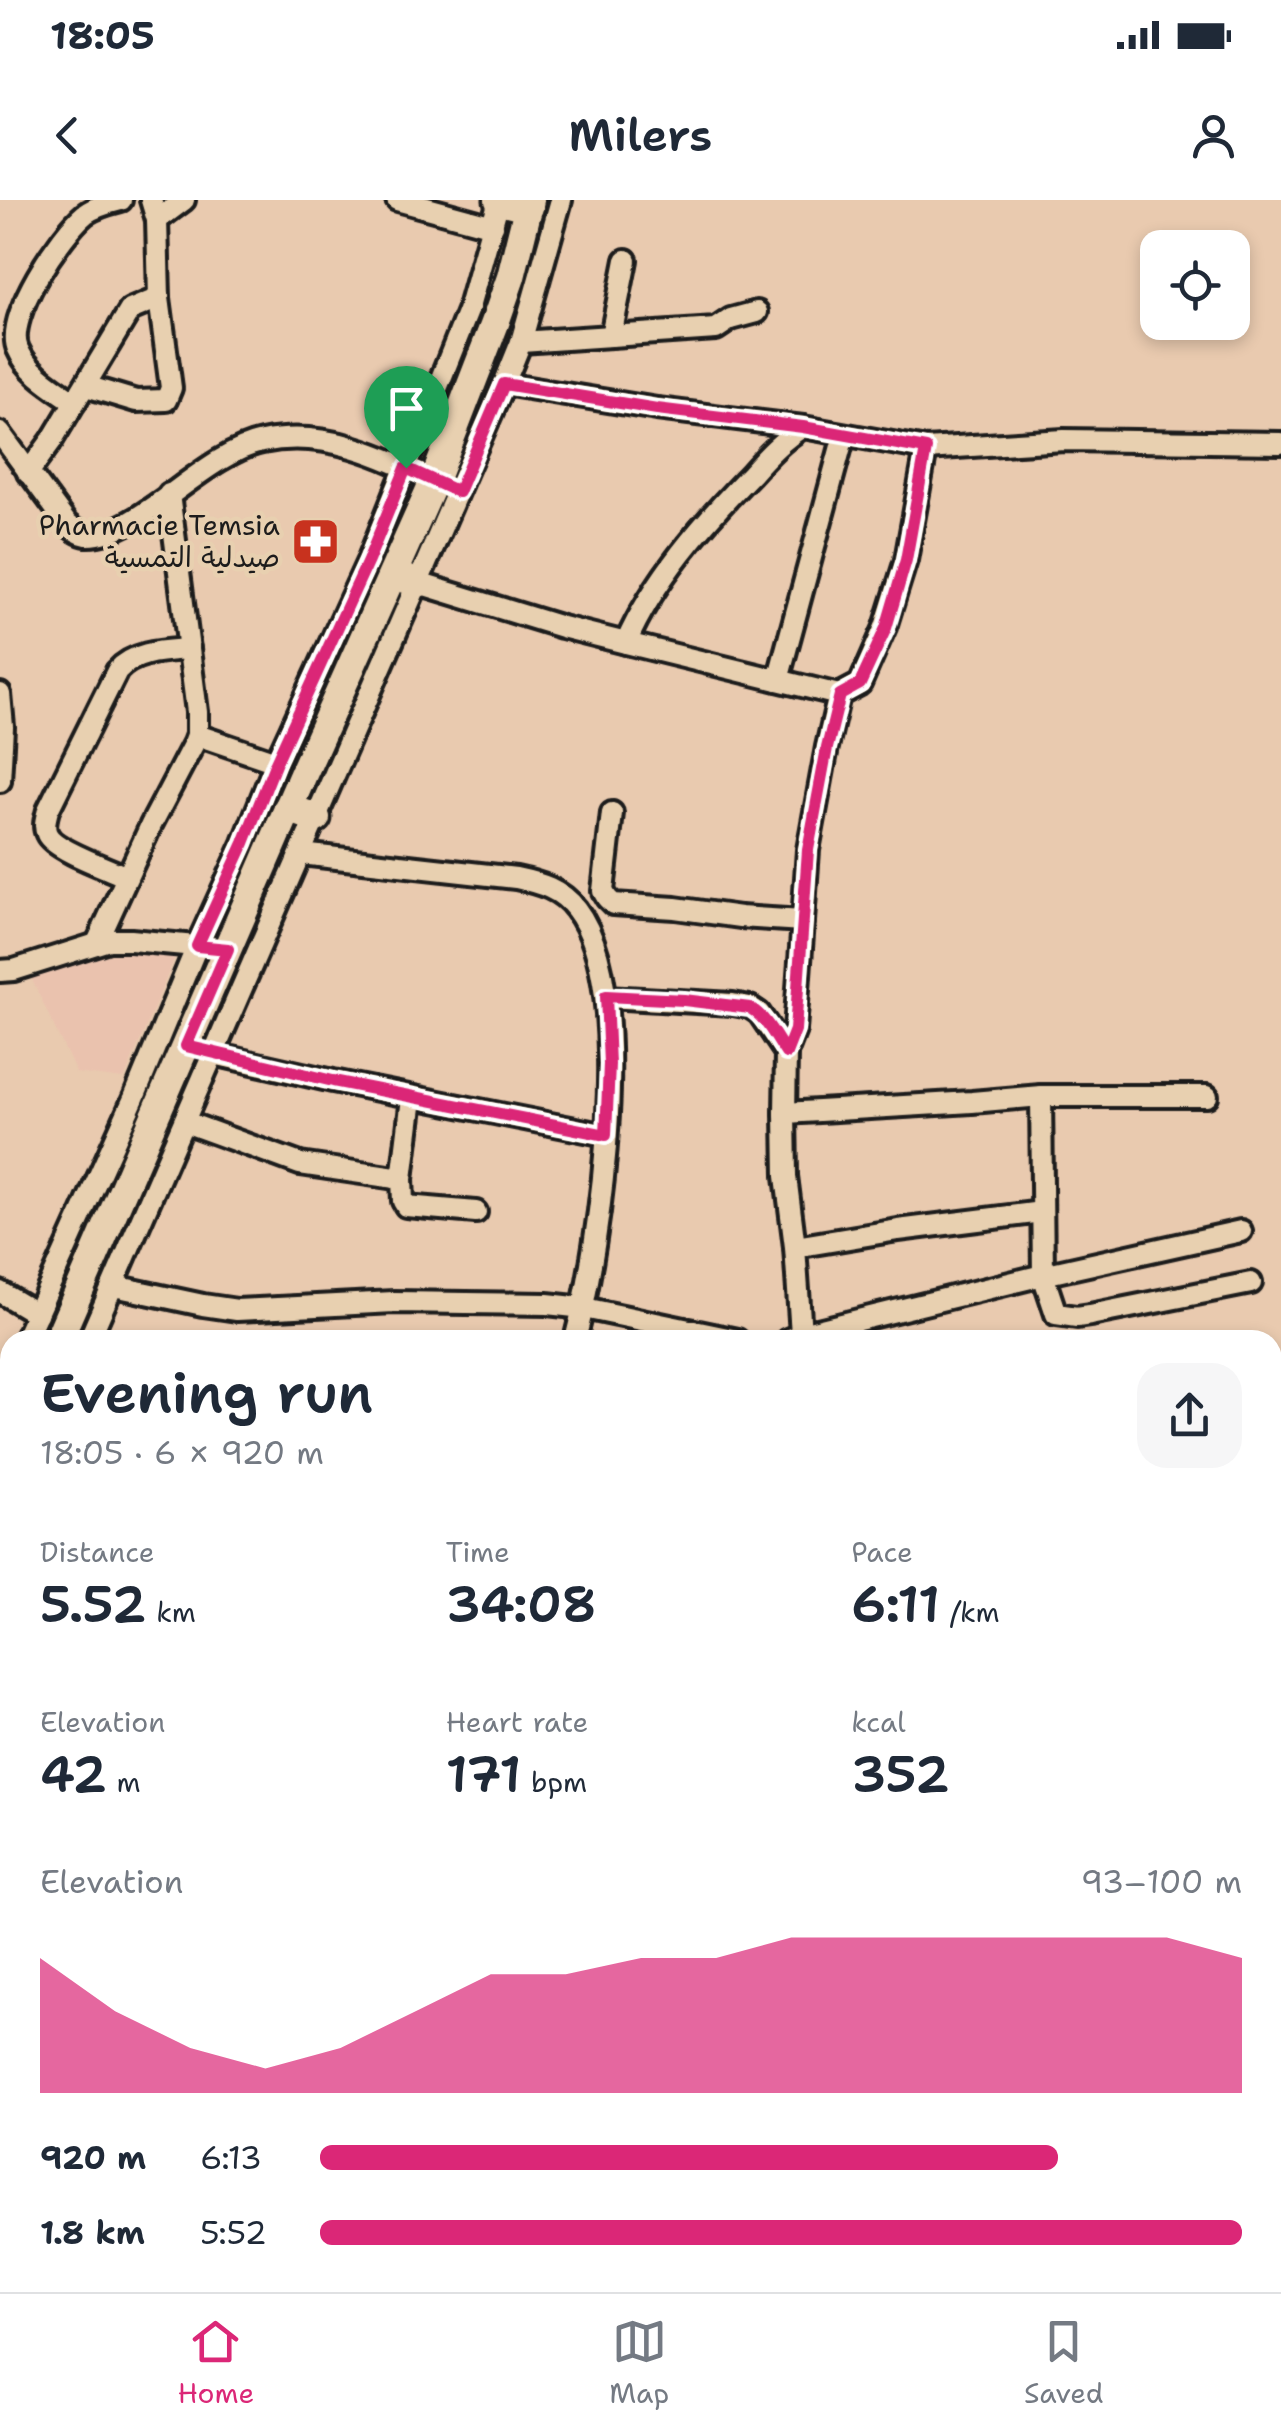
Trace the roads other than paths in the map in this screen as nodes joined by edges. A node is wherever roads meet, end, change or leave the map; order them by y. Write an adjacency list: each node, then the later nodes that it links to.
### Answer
1 (122, 200): 14 (street)
2 (184, 200): 7 (street)
3 (397, 200): 6 (street)
4 (560, 200): 12 (street)
5 (529, 204): 6 (main road); 22 (main road)
6 (497, 209): 20 (street)
7 (154, 210): 9 (street)
8 (626, 260): 11 (street)
9 (159, 298): 14 (street); 14 (street)
10 (757, 312): 11 (street)
11 (611, 336): 12 (street)
12 (521, 342): 13 (street)
13 (504, 384): 15 (street); 22 (street)
14 (80, 394): 21 (street)
15 (803, 427): 17 (street); 25 (street)
16 (0, 433): 21 (street)
17 (844, 435): 19 (street); 27 (street)
18 (1281, 443): 19 (street)
19 (926, 449): 29 (street)
20 (406, 468): 22 (street); 23 (street); 31 (street)
21 (28, 473): 23 (street)
22 (446, 486): 24 (main road)
23 (169, 494): 26 (street)
24 (406, 579): 25 (street); 33 (main road); 35 (street)
25 (626, 643): 27 (street)
26 (189, 650): 30 (street); 37 (street)
27 (778, 680): 29 (street)
28 (0, 694): 32 (street)
29 (840, 695): 38 (street)
30 (197, 735): 31 (street); 37 (street)
31 (276, 762): 40 (street)
32 (0, 781)
33 (288, 808): 35 (main road); 41 (main road)
34 (612, 812): 38 (street)
35 (316, 818): 36 (street)
36 (301, 854): 43 (street); 46 (street)
37 (127, 877): 39 (street)
38 (803, 921): 45 (street)
39 (96, 943): 40 (street); 42 (street)
40 (197, 946): 41 (street); 63 (street)
41 (228, 949): 44 (main road)
42 (0, 971)
43 (606, 996): 45 (street); 52 (street)
44 (186, 1046): 46 (main road); 65 (main road)
45 (786, 1053): 50 (street)
46 (214, 1054): 49 (street); 51 (street)
47 (1041, 1096): 48 (street); 50 (street); 55 (street)
48 (1207, 1096)
49 (412, 1098): 52 (street); 53 (street)
50 (785, 1113): 57 (street)
51 (185, 1122): 53 (street); 60 (street)
52 (606, 1135): 62 (street)
53 (402, 1179): 54 (street)
54 (476, 1212)
55 (1042, 1212): 57 (street); 58 (street)
56 (1241, 1231): 58 (street)
57 (795, 1248): 69 (street)
58 (1043, 1275): 59 (street); 70 (street)
59 (1250, 1282)
60 (114, 1286): 62 (street); 66 (street)
61 (0, 1292): 63 (street)
62 (584, 1308): 67 (street); 68 (street)
63 (37, 1314): 64 (street)
64 (30, 1330)
65 (62, 1330)
66 (94, 1330)
67 (578, 1330)
68 (689, 1330)
69 (794, 1330)
70 (822, 1330)

